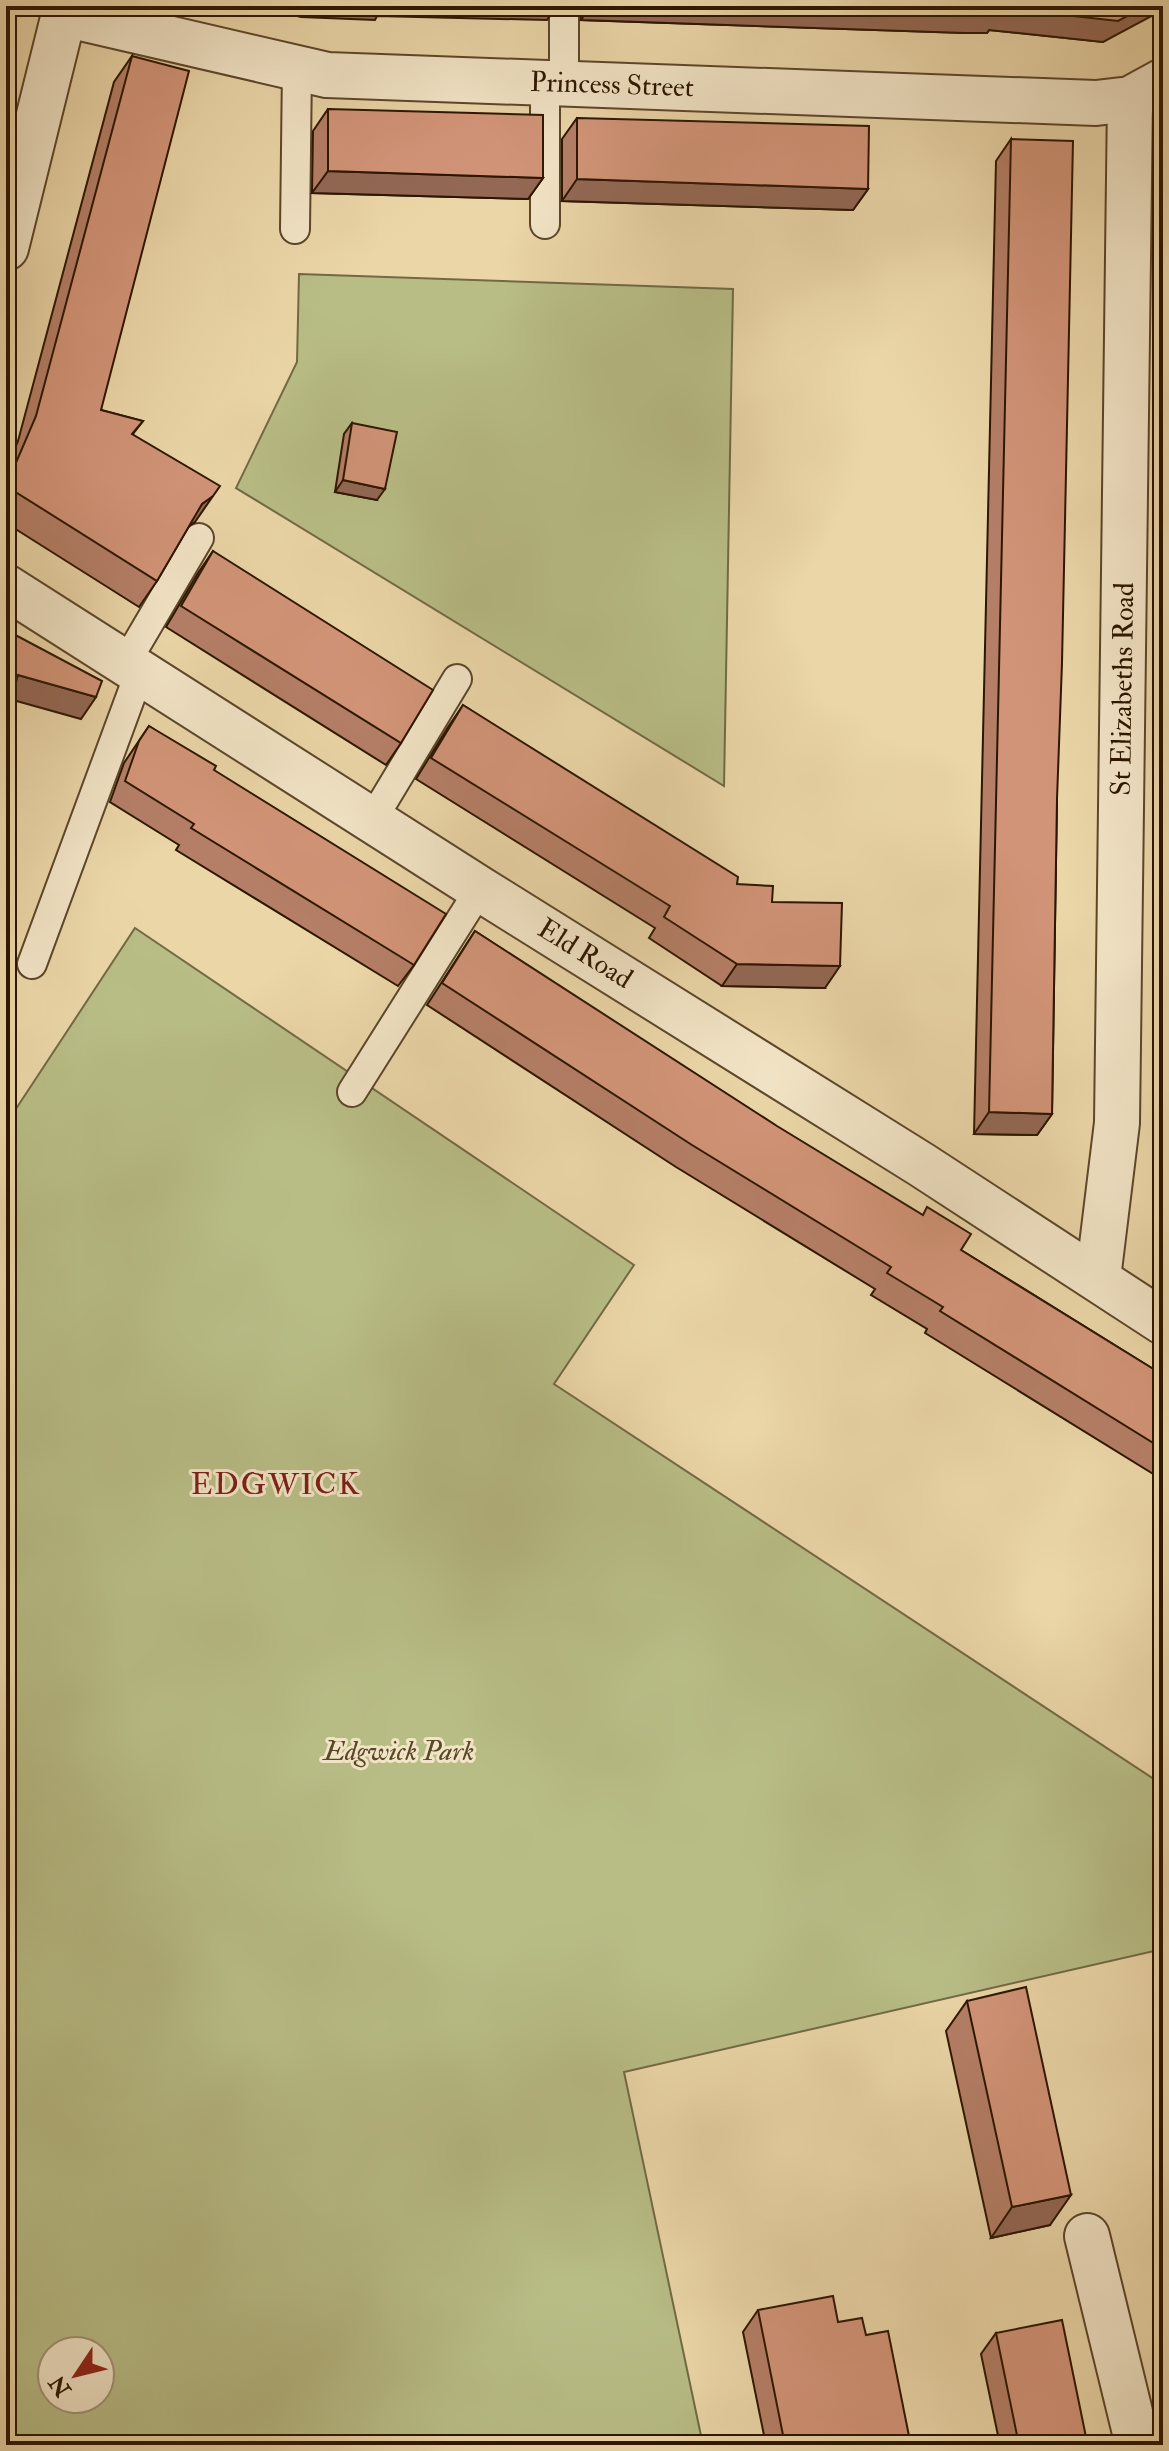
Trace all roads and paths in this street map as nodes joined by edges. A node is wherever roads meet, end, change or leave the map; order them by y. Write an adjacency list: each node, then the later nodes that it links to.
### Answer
1 (564, 6): 4 (lane)
2 (65, 10): 3 (street, Princess Street); 8 (street)
3 (297, 68): 4 (street, Princess Street); 7 (lane)
4 (555, 83): 5 (street, Princess Street); 6 (lane)
5 (1147, 90): 17 (street, St Elizabeths Road)
6 (545, 224)
7 (295, 229)
8 (6, 248)
9 (199, 538): 11 (lane)
10 (6, 587): 11 (street, Eld Road)
11 (132, 669): 13 (street, Eld Road); 15 (lane)
12 (457, 679): 13 (lane)
13 (372, 820): 14 (street, Eld Road)
14 (480, 889): 16 (lane); 17 (street, Eld Road)
15 (32, 964)
16 (352, 1092)
17 (1098, 1278): 18 (street, Eld Road)
18 (1163, 1322)
19 (1087, 2236): 20 (street)
20 (1138, 2445)

